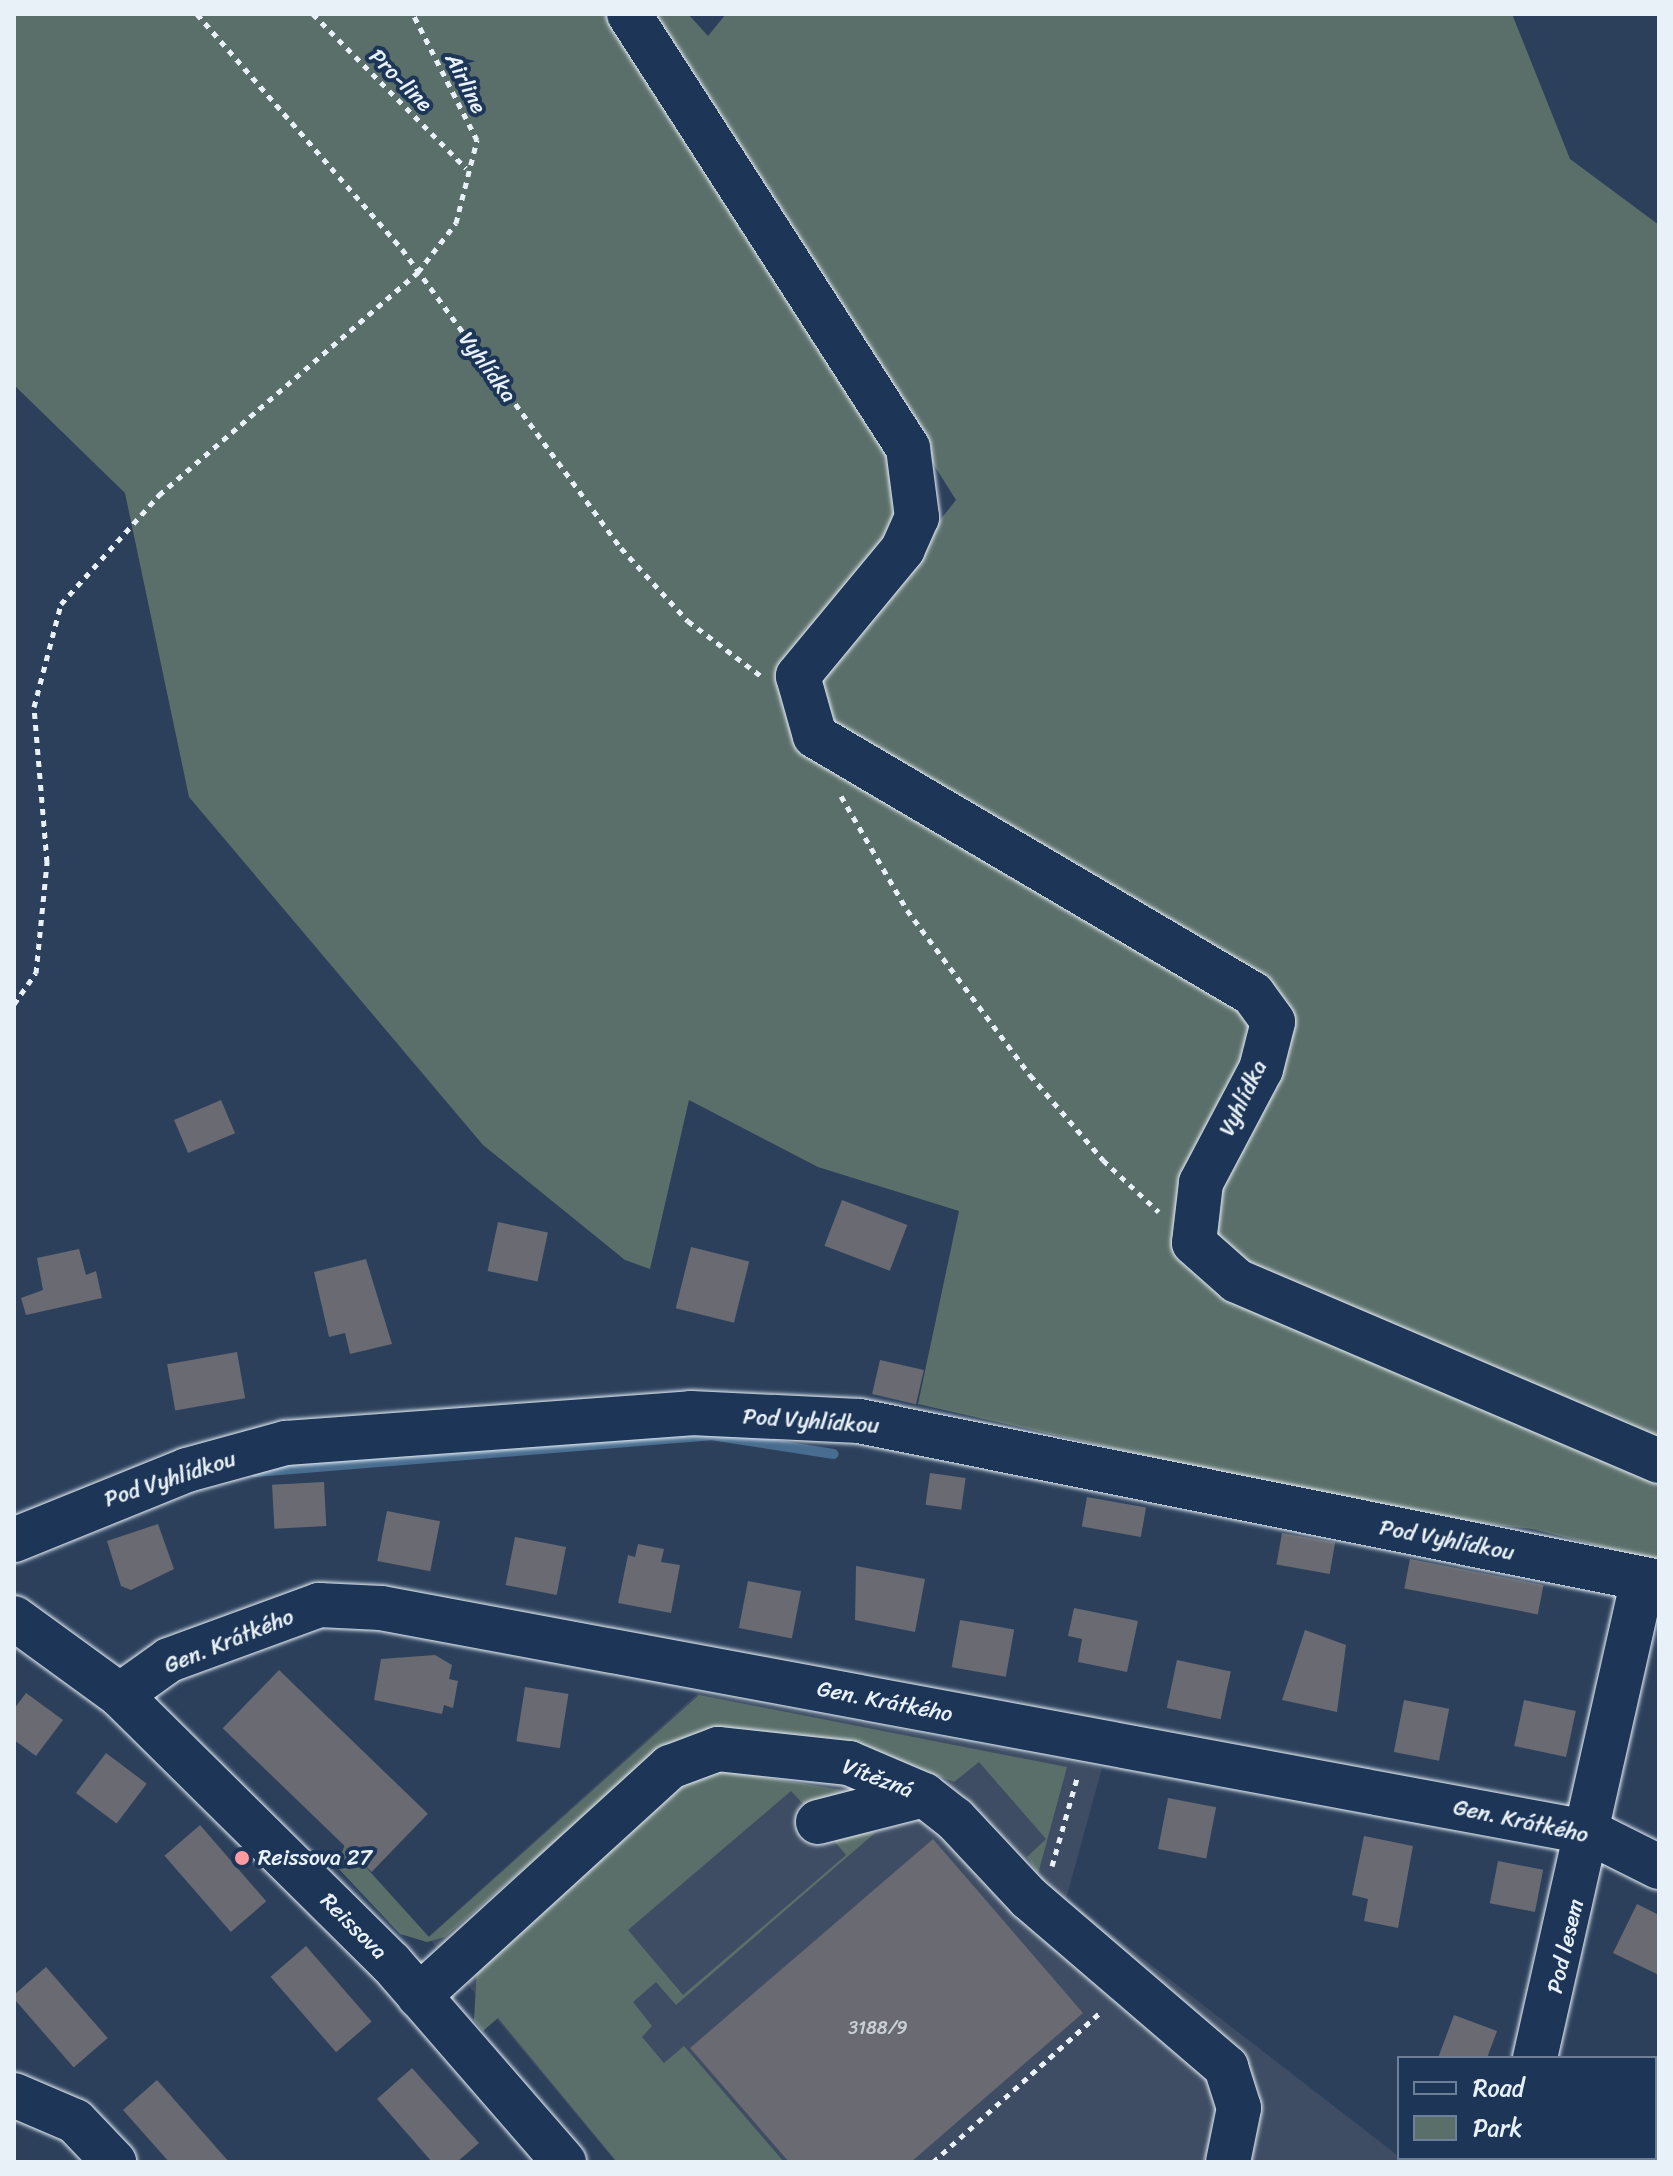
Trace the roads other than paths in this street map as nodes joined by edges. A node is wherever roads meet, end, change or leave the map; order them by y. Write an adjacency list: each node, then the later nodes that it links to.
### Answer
1 (629, 14): 2 (street, Vyhlídka)
2 (1659, 1461)
3 (14, 1540): 4 (street, Pod Vyhlídkou)
4 (1651, 1581): 9 (street, Pod lesem)
5 (14, 1618): 6 (street, Reissova)
6 (120, 1695): 9 (street, Gen. Krátkého); 11 (street, Reissova)
7 (924, 1795): 8 (street); 11 (street, Vítězná); 16 (street, Vítězná)
8 (818, 1822)
9 (1591, 1833): 10 (street, Gen. Krátkého); 12 (street, Pod lesem)
10 (1659, 1867)
11 (419, 1996): 15 (street, Reissova)
12 (1535, 2056)
13 (14, 2095): 14 (street)
14 (114, 2162)
15 (564, 2162)
16 (1228, 2162)

